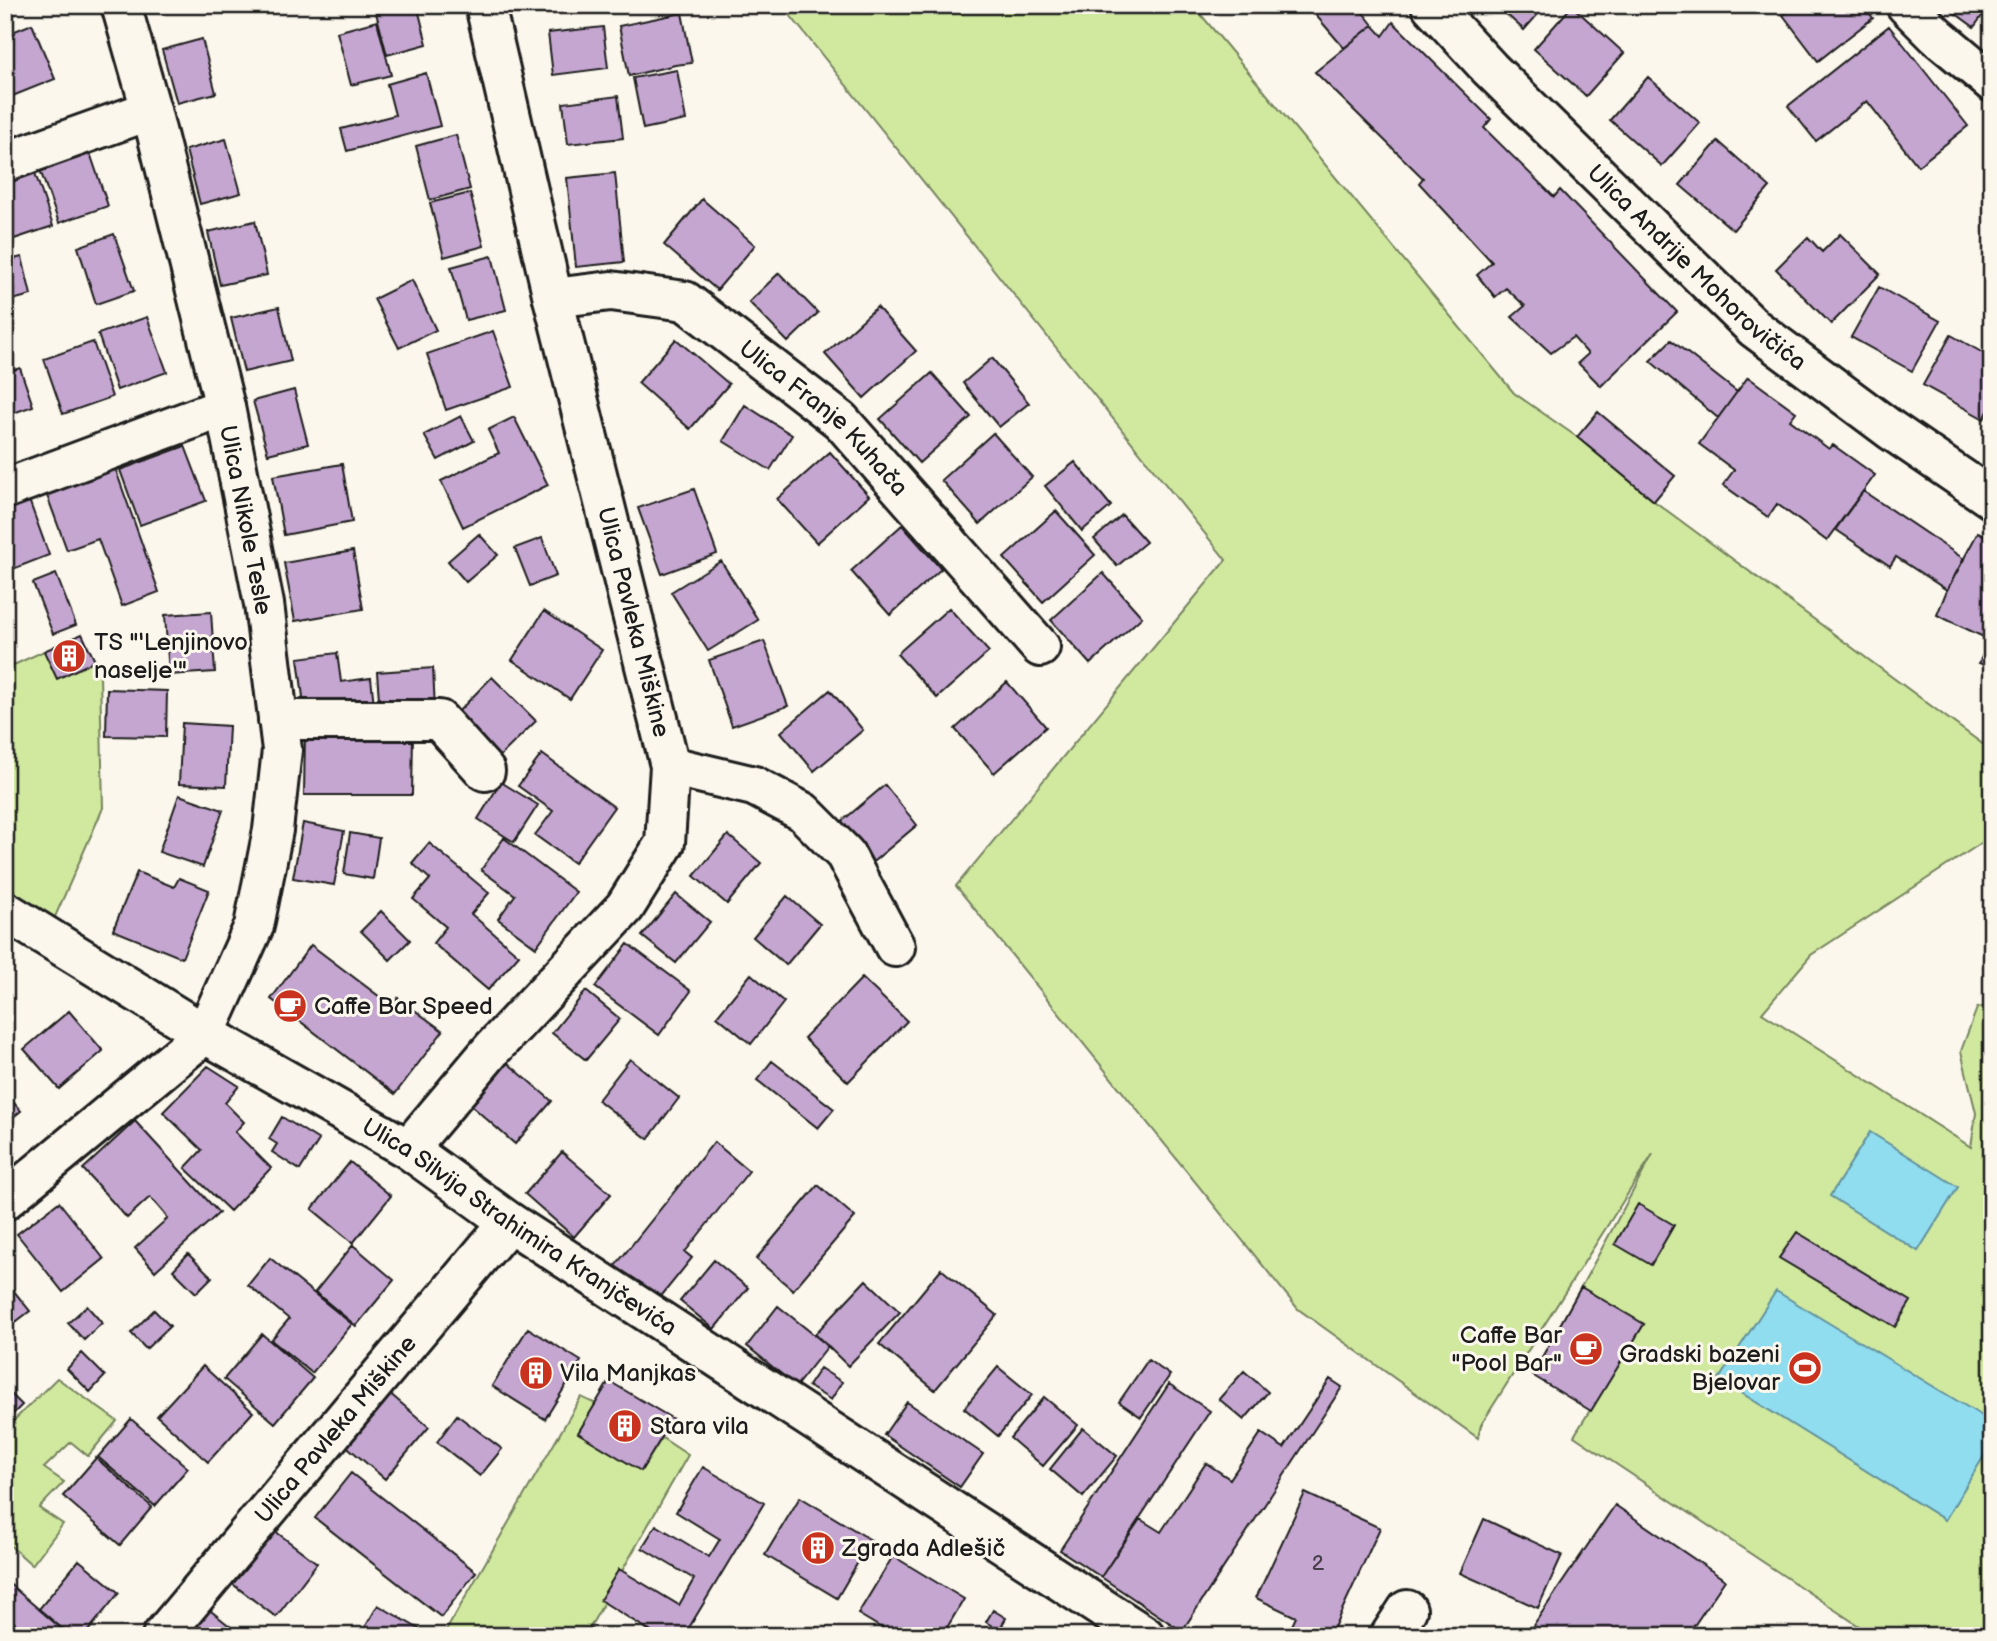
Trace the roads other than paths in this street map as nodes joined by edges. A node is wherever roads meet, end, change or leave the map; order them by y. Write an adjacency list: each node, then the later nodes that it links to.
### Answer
1 (121, 5): 6 (street, Ulica Nikole Tesle)
2 (1431, 5): 11 (street, Ulica Andrije Mohorovičića)
3 (1906, 5): 5 (street)
4 (493, 8): 8 (street, Ulica Pavleka Miškine)
5 (1992, 82)
6 (151, 110): 7 (street); 9 (street, Ulica Nikole Tesle)
7 (5, 162)
8 (553, 298): 12 (street, Ulica Franje Kuhača); 14 (street, Ulica Pavleka Miškine)
9 (225, 407): 10 (street); 13 (street, Ulica Nikole Tesle)
10 (5, 489)
11 (1992, 499)
12 (1040, 647)
13 (278, 720): 15 (street); 18 (street, Ulica Nikole Tesle)
14 (670, 766): 17 (street); 19 (street, Ulica Pavleka Miškine)
15 (485, 771)
16 (5, 911): 18 (street, Ulica Silvija Strahimira Kranjčevića)
17 (895, 947)
18 (205, 1034): 19 (street, Ulica Silvija Strahimira Kranjčevića); 20 (street)
19 (408, 1149): 21 (street, Ulica Silvija Strahimira Kranjčevića)
20 (5, 1200)
21 (509, 1222): 22 (street, Ulica Pavleka Miškine); 23 (street, Ulica Silvija Strahimira Kranjčevića)
22 (162, 1636)
23 (1145, 1636)

